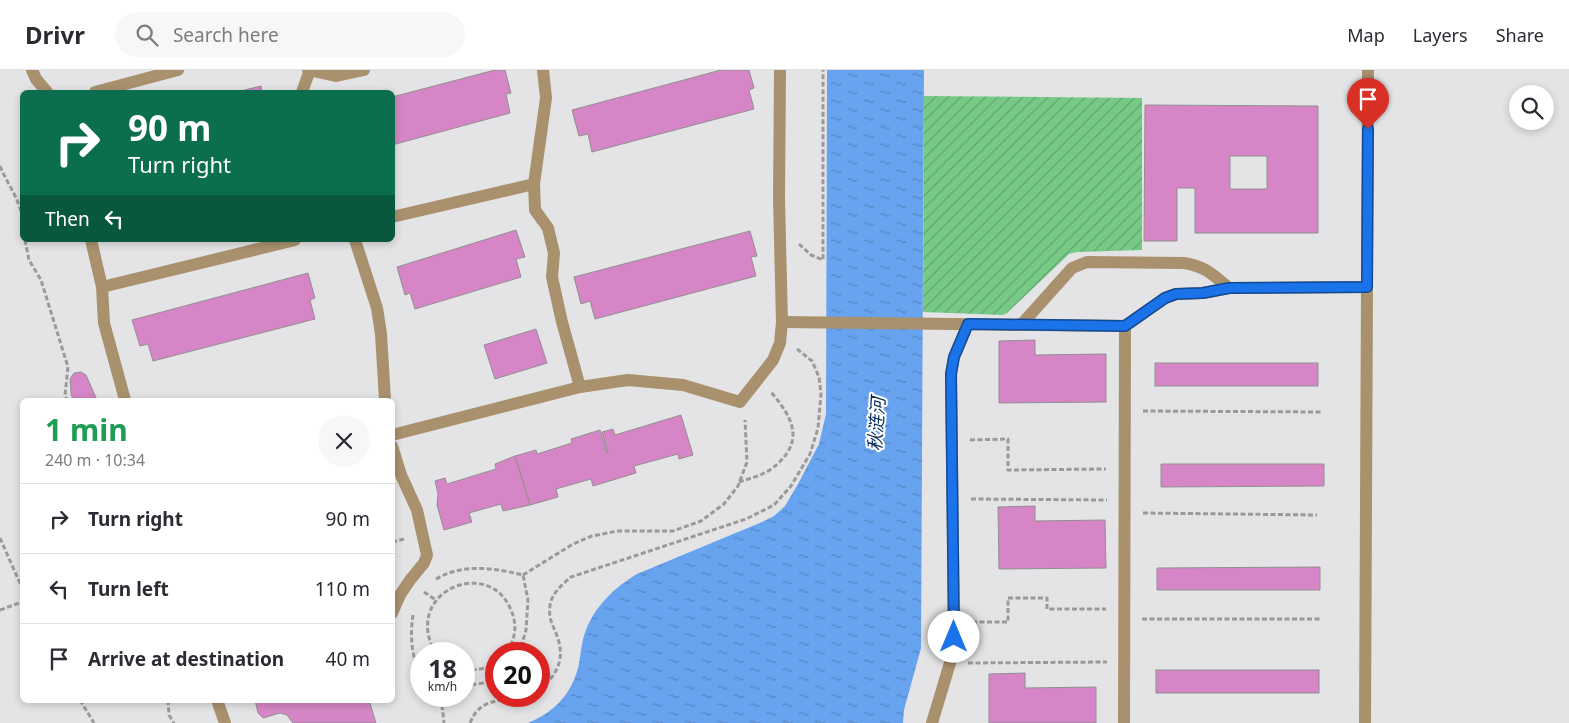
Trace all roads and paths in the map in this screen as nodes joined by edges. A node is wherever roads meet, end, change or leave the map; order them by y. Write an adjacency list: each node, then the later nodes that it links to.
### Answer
1 (32, 70): 9 (street)
2 (178, 70): 10 (street)
3 (309, 70): 4 (street); 11 (street)
4 (364, 70)
5 (542, 70): 13 (street)
6 (780, 70): 16 (street)
7 (823, 70): 16 (path)
8 (1368, 70): 22 (street)
9 (45, 90)
10 (103, 90)
11 (303, 90)
12 (0, 166): 14 (path)
13 (534, 184): 15 (street); 30 (street)
14 (20, 208)
15 (395, 216)
16 (780, 240): 24 (street)
17 (24, 242): 31 (path)
18 (91, 242): 21 (street)
19 (287, 242): 21 (street)
20 (355, 242): 33 (street)
21 (102, 287): 32 (street)
22 (1367, 287): 23 (street); 77 (street)
23 (1229, 288): 26 (street); 27 (street)
24 (782, 322): 25 (street); 28 (street)
25 (968, 324): 26 (street); 38 (street)
26 (1021, 325): 27 (street)
27 (1125, 326): 35 (street)
28 (780, 342): 29 (street); 64 (path)
29 (759, 379): 34 (street); 41 (path)
30 (580, 386): 34 (street); 37 (street)
31 (67, 398)
32 (124, 398)
33 (385, 398)
34 (740, 402): 41 (path)
35 (1125, 411): 36 (path); 40 (street)
36 (1321, 412)
37 (395, 434)
38 (952, 440): 40 (path); 42 (street)
39 (395, 456): 52 (street)
40 (1124, 468): 43 (street)
41 (739, 482): 46 (path)
42 (953, 499): 43 (path); 57 (street)
43 (1124, 506): 44 (path); 55 (street)
44 (1316, 514)
45 (0, 538): 47 (path)
46 (523, 576): 48 (path); 61 (path)
47 (20, 583)
48 (433, 583)
49 (428, 587): 50 (path)
50 (423, 592)
51 (20, 603): 54 (path)
52 (395, 606)
53 (414, 609): 58 (path)
54 (0, 610)
55 (1124, 614): 56 (path); 57 (path); 62 (street)
56 (1320, 619)
57 (954, 622): 63 (street)
58 (413, 642)
59 (430, 642): 60 (path)
60 (512, 642)
61 (522, 642)
62 (1124, 662): 63 (path); 76 (street)
63 (950, 663): 75 (street)
64 (550, 681)
65 (82, 703): 70 (path)
66 (168, 703): 71 (path)
67 (218, 703): 72 (street)
68 (485, 705): 74 (path)
69 (442, 707): 73 (path)
70 (94, 723)
71 (174, 723)
72 (225, 723)
73 (444, 723)
74 (470, 723)
75 (932, 723)
76 (1124, 723)
77 (1365, 723)

